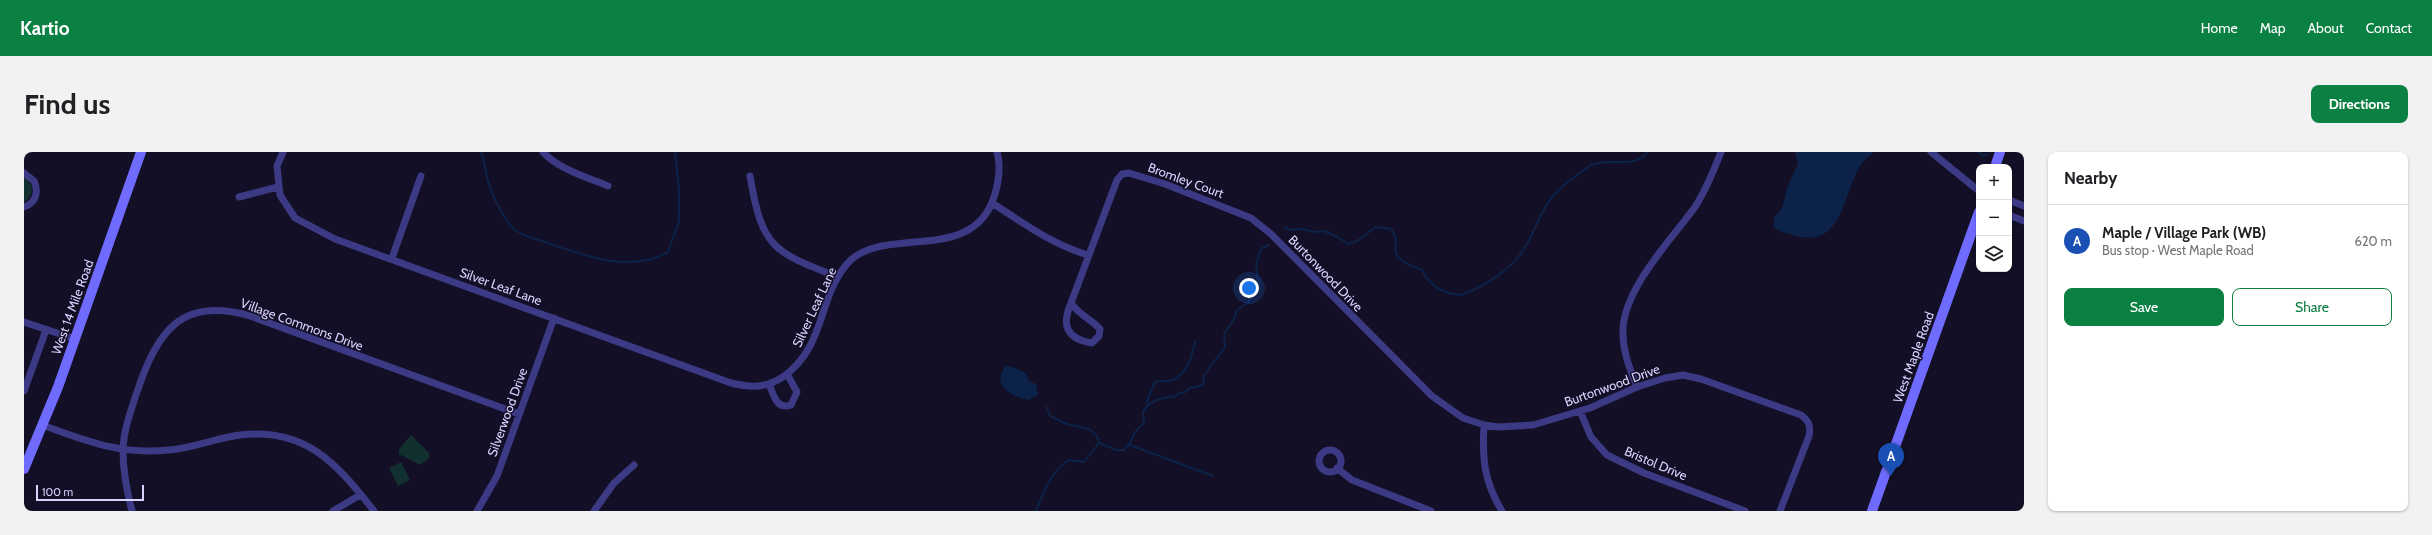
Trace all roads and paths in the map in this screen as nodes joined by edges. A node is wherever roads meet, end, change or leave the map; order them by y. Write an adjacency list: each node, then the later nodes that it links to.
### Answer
1 (141, 152): 31 (street, West 14 Mile Road)
2 (283, 152): 13 (street, Silver Leaf Lane)
3 (543, 152): 12 (street)
4 (997, 152): 17 (street)
5 (1721, 152): 34 (street)
6 (1931, 152): 14 (street)
7 (2000, 152): 8 (street)
8 (1996, 164)
9 (24, 173): 19 (street)
10 (421, 176): 25 (street)
11 (750, 176): 26 (street)
12 (608, 186)
13 (278, 187): 15 (street); 25 (street, Silver Leaf Lane)
14 (1976, 189)
15 (239, 197)
16 (2012, 201): 18 (street)
17 (992, 203): 24 (street); 26 (street, Silver Leaf Lane)
18 (2024, 206)
19 (24, 207)
20 (2012, 216): 22 (street)
21 (1976, 220): 54 (street, West Maple Road)
22 (2024, 221)
23 (1276, 239): 24 (street, Bromley Court); 39 (street, Burtonwood Drive)
24 (1088, 255): 27 (street, Bromley Court)
25 (392, 258): 28 (street, Silver Leaf Lane)
26 (838, 277): 32 (street, Silver Leaf Lane)
27 (1071, 303): 27 (street, Bromley Court)
28 (554, 318): 33 (street, Silver Leaf Lane); 37 (street, Silverwood Drive)
29 (24, 322): 30 (street)
30 (46, 330): 31 (street); 35 (street)
31 (74, 339): 38 (street, West 14 Mile Road)
32 (787, 374): 33 (street, Silver Leaf Lane); 33 (street)
33 (769, 384)
34 (1637, 387): 36 (street, Burtonwood Drive); 53 (street, Burtonwood Drive)
35 (24, 391)
36 (1580, 411): 39 (street, Burtonwood Drive); 52 (street, Bristol Drive)
37 (519, 414): 40 (street, Village Commons Drive); 49 (street, Silverwood Drive)
38 (42, 425): 40 (street); 43 (street, West 14 Mile Road)
39 (1484, 425): 45 (street)
40 (123, 449): 44 (street); 46 (street, Village Commons Drive)
41 (634, 464): 50 (street)
42 (1337, 468): 51 (street)
43 (24, 470)
44 (360, 495): 47 (street); 48 (street)
45 (1499, 510)
46 (132, 511)
47 (333, 511)
48 (374, 511)
49 (477, 511)
50 (594, 511)
51 (1430, 511)
52 (1745, 511)
53 (1780, 511)
54 (1872, 511)

